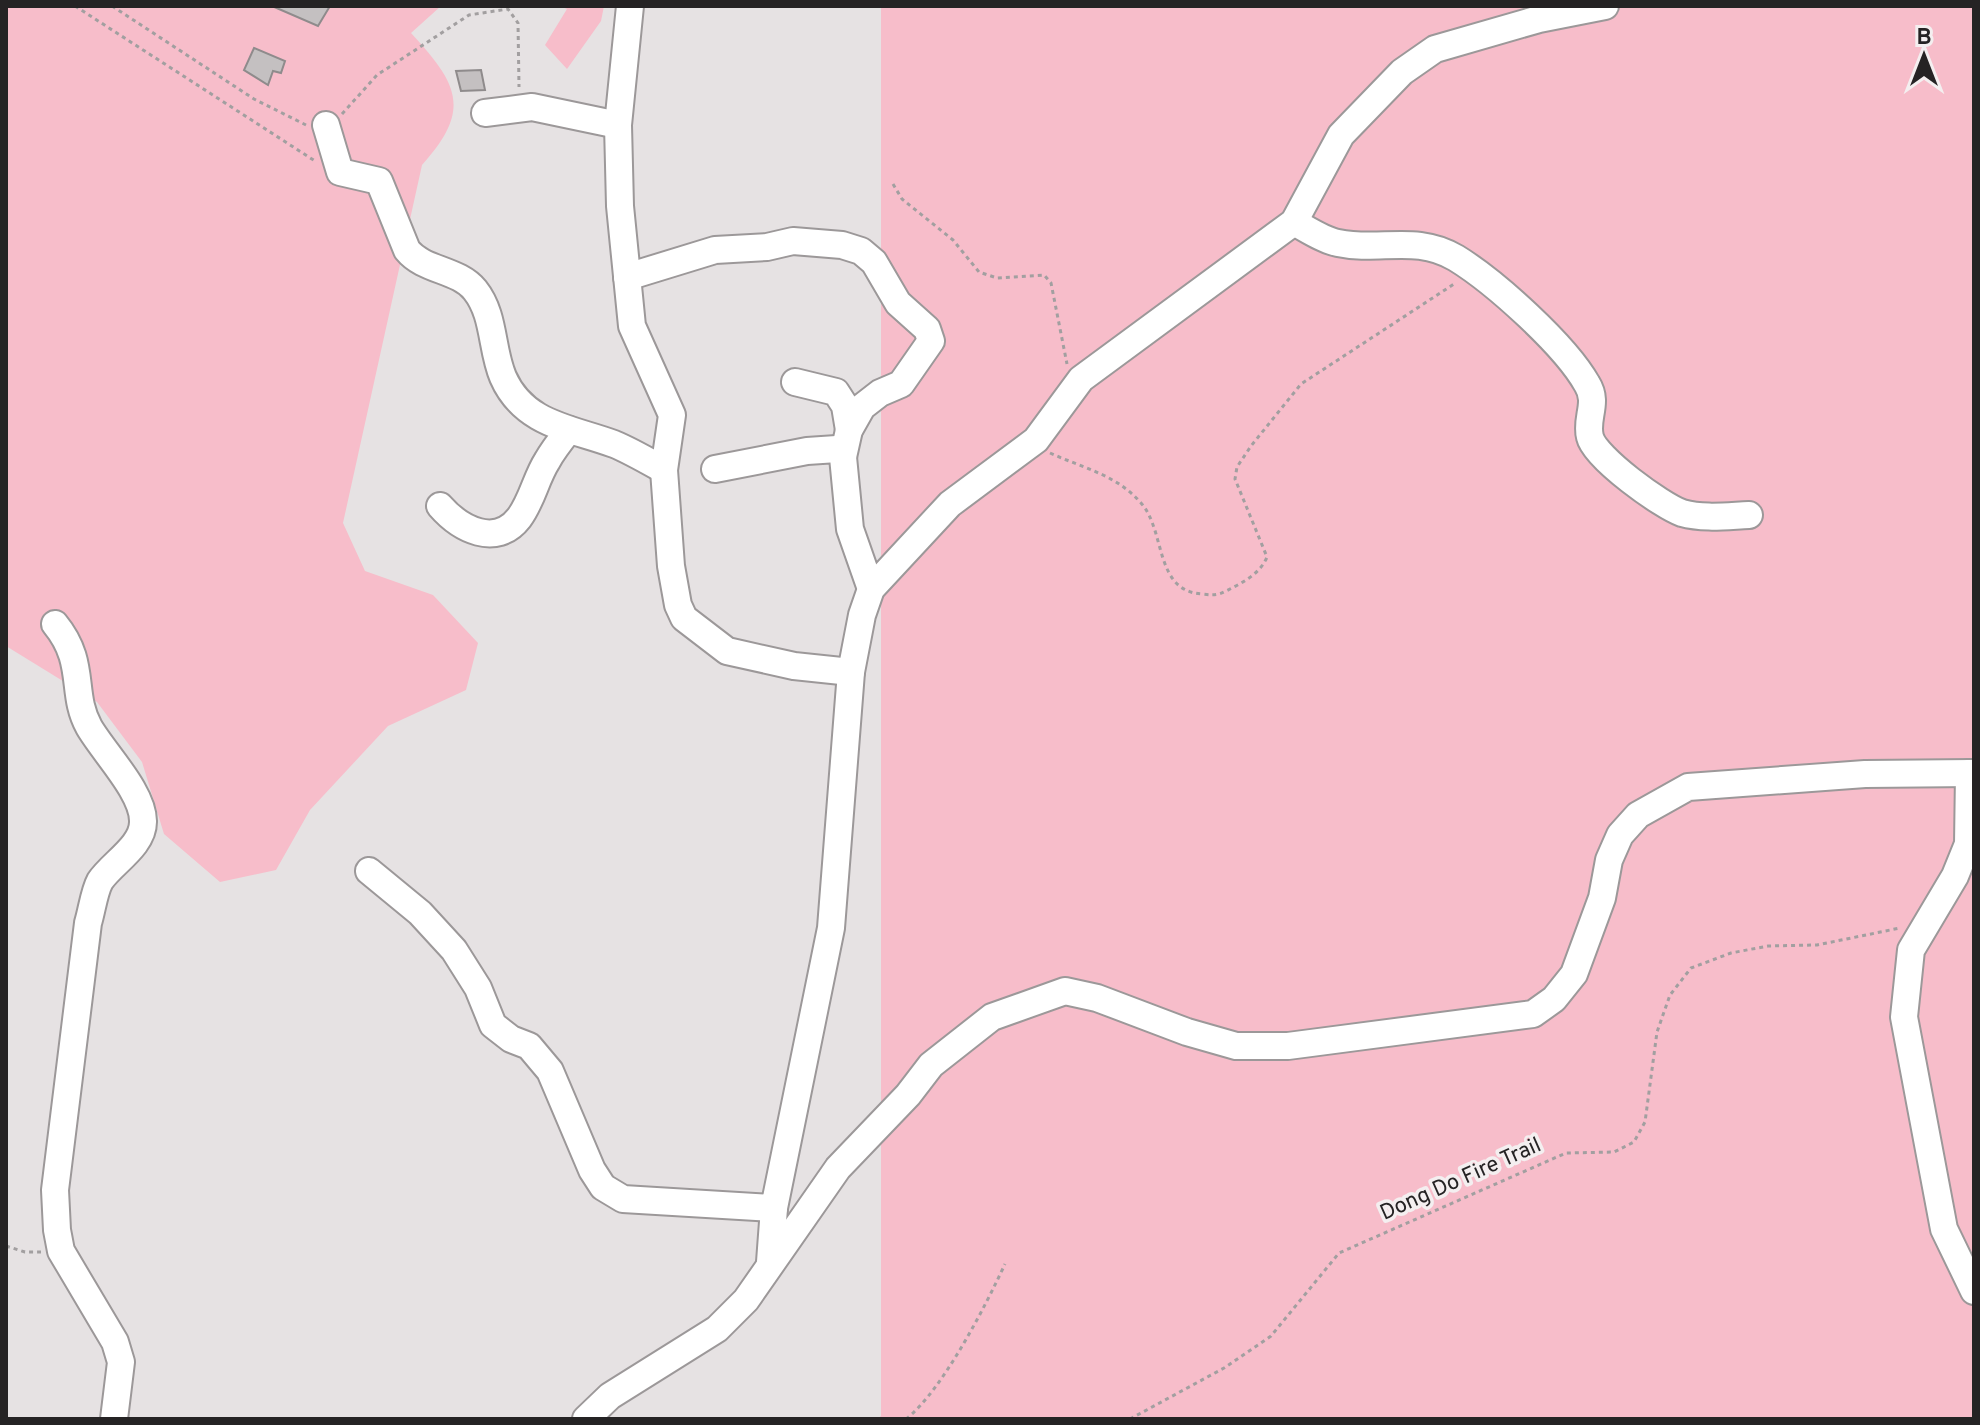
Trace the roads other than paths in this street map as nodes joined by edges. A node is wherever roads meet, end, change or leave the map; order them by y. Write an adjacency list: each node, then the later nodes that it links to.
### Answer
1 (630, 6): 5 (street)
2 (1605, 6): 6 (street)
3 (485, 113): 5 (street)
4 (326, 125): 9 (street)
5 (618, 125): 7 (street)
6 (1294, 222): 15 (street); 16 (street)
7 (627, 277): 10 (street); 13 (street)
8 (795, 382): 10 (street)
9 (569, 430): 13 (street); 14 (street)
10 (849, 430): 11 (street)
11 (843, 457): 12 (street); 16 (street)
12 (715, 469)
13 (664, 470): 18 (street)
14 (440, 506)
15 (1749, 515)
16 (871, 589): 18 (street)
17 (55, 624): 24 (street)
18 (851, 672): 21 (street)
19 (1972, 773): 22 (street); 23 (street)
20 (369, 871): 21 (street)
21 (774, 1208): 22 (street)
22 (770, 1267): 25 (street)
23 (1974, 1291)
24 (114, 1419)
25 (586, 1419)

